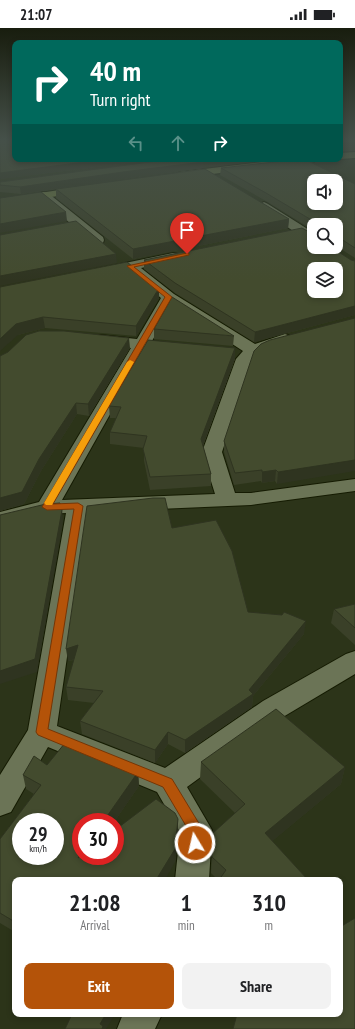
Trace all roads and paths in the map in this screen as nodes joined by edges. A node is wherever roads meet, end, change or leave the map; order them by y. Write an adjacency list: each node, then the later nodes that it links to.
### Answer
1 (94, 187): 2 (street)
2 (44, 195): 4 (street); 5 (street)
3 (255, 200): 7 (street)
4 (0, 202)
5 (79, 224): 6 (street); 10 (street)
6 (65, 227)
7 (302, 231): 8 (street); 9 (street)
8 (287, 234)
9 (307, 234)
10 (107, 247)
11 (182, 255): 13 (street)
12 (118, 257): 13 (street)
13 (129, 266): 14 (street); 15 (street)
14 (91, 274)
15 (168, 297): 18 (street); 21 (street)
16 (296, 336): 21 (street)
17 (82, 338): 18 (street)
18 (140, 345): 19 (street); 25 (street)
19 (187, 349)
20 (226, 352): 21 (street)
21 (252, 352): 23 (street)
22 (355, 485): 23 (street)
23 (227, 500): 24 (street)
24 (78, 506): 25 (street); 28 (street)
25 (47, 507): 26 (street)
26 (0, 519)
27 (355, 661): 29 (street)
28 (42, 732): 29 (street); 30 (street)
29 (168, 783): 31 (street)
30 (0, 802)
31 (192, 877)
32 (142, 1017): 33 (street)
33 (136, 1029)

